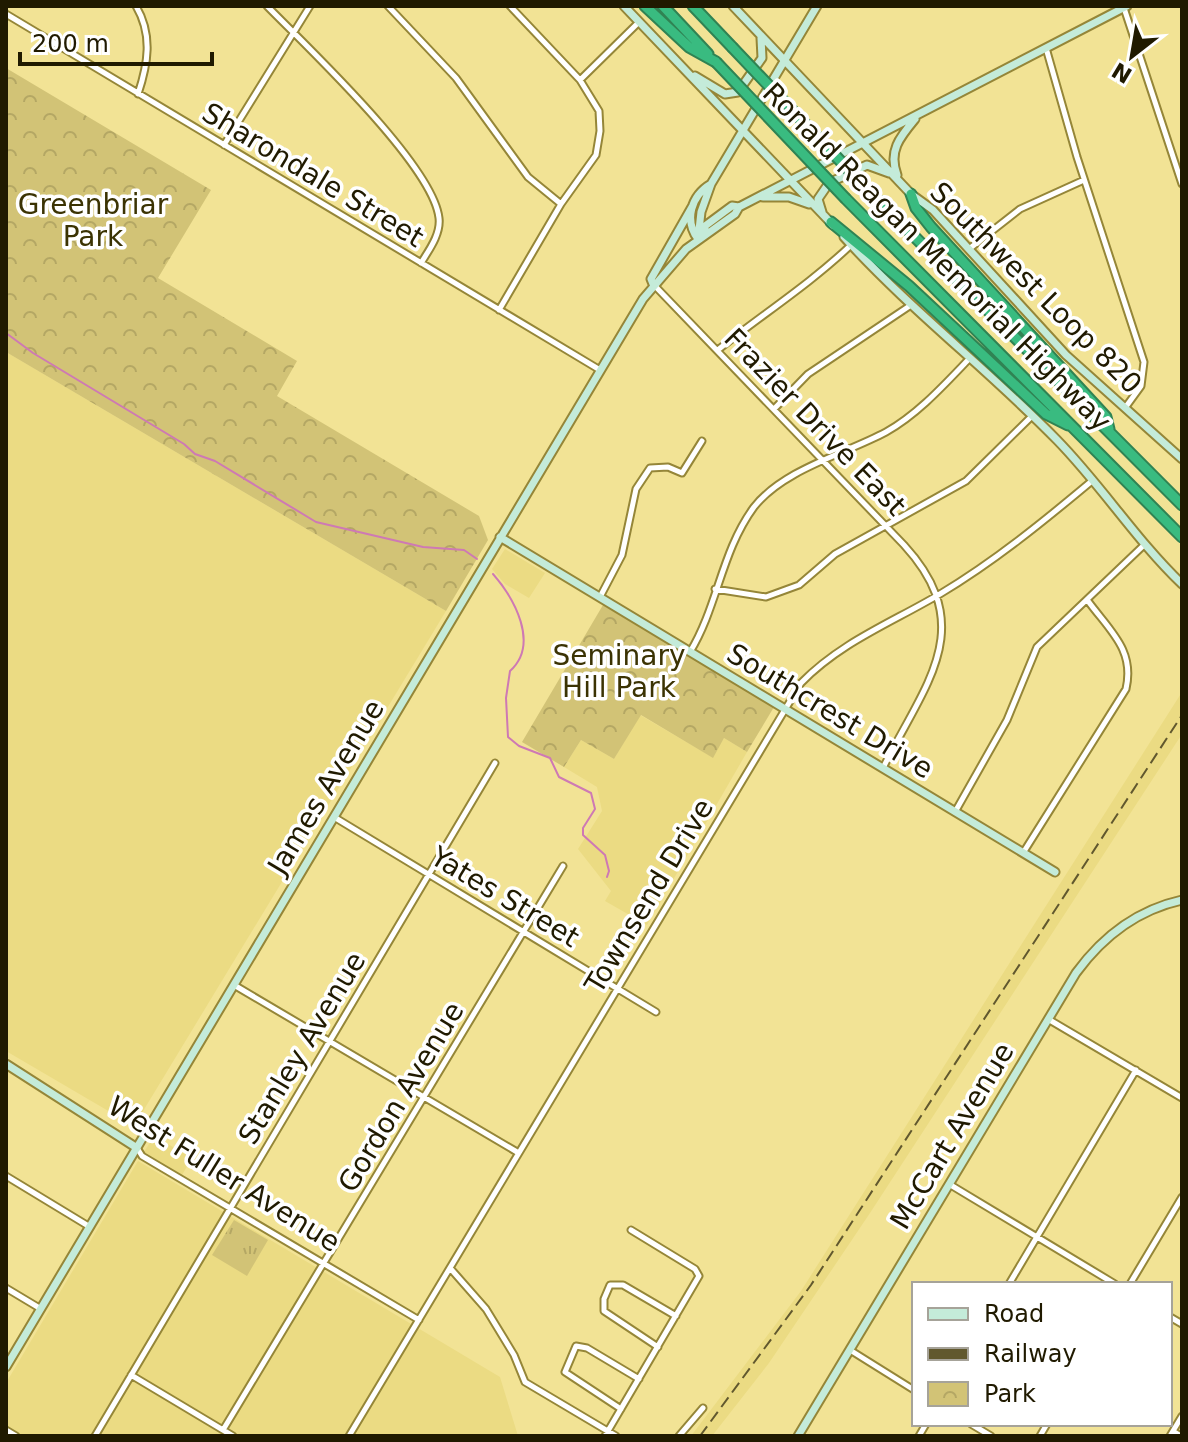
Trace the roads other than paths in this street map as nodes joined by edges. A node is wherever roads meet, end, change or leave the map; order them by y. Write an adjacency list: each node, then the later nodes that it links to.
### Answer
1 (136, 6): 22 (street)
2 (267, 6): 15 (street)
3 (310, 6): 15 (street)
4 (388, 6): 34 (street)
5 (510, 6): 21 (street)
6 (624, 6): 14 (main road)
7 (645, 6): 19 (highway)
8 (663, 6): 19 (highway, Ronald Reagan Memorial Highway)
9 (693, 6): 52 (highway, Ronald Reagan Memorial Highway, bridge)
10 (733, 6): 16 (main road, Southwest Loop 820)
11 (817, 6): 18 (main road)
12 (1125, 7): 17 (main road, James Avenue); 31 (street)
13 (6, 14): 22 (street, Sharondale Street)
14 (639, 22): 20 (main road); 21 (street)
15 (292, 31): 26 (street); 41 (street)
16 (761, 35): 18 (main road, Southwest Loop 820); 20 (main road)
17 (1046, 48): 23 (main road, James Avenue); 28 (street)
18 (785, 60): 24 (main road); 25 (main road, Southwest Loop 820)
19 (716, 62): 51 (highway, Ronald Reagan Memorial Highway, bridge)
20 (687, 71): 24 (main road)
21 (580, 80): 34 (street)
22 (138, 94): 26 (street, Sharondale Street)
23 (919, 114): 25 (main road, James Avenue); 27 (main road)
24 (743, 129): 29 (main road); 30 (main road)
25 (863, 143): 27 (main road, Southwest Loop 820); 29 (main road, James Avenue)
26 (224, 145): 41 (street, Sharondale Street)
27 (897, 178): 32 (main road, Southwest Loop 820); 37 (main road)
28 (1084, 180): 40 (street); 48 (street)
29 (789, 181): 33 (main road, James Avenue); 36 (main road)
30 (711, 184): 35 (main road); 38 (main road)
31 (1182, 184)
32 (911, 194): 40 (main road, Southwest Loop 820); 52 (highway)
33 (753, 200): 36 (main road); 38 (main road, James Avenue)
34 (561, 204): 44 (street)
35 (692, 207): 38 (main road); 42 (main road)
36 (817, 209): 37 (main road)
37 (829, 220): 39 (main road); 51 (highway)
38 (698, 239): 42 (main road, James Avenue)
39 (851, 245): 43 (main road); 45 (street)
40 (969, 249): 48 (main road, Southwest Loop 820)
41 (421, 263): 44 (street, Sharondale Street)
42 (653, 284): 45 (street, Frazier Drive East); 47 (main road, James Avenue)
43 (911, 305): 46 (main road); 49 (street)
44 (499, 310): 47 (street, Sharondale Street)
45 (719, 349): 49 (street, Frazier Drive East)
46 (969, 359): 50 (main road); 55 (street)
47 (600, 370): 59 (main road, James Avenue)
48 (1124, 408): 54 (main road, Southwest Loop 820)
49 (774, 409): 55 (street, Frazier Drive East)
50 (1032, 416): 56 (main road); 58 (street)
51 (1076, 429): 60 (highway, Ronald Reagan Memorial Highway)
52 (1110, 432): 57 (highway, Ronald Reagan Memorial Highway)
53 (702, 441): 65 (street)
54 (1182, 459)
55 (824, 462): 58 (street, Frazier Drive East); 63 (street)
56 (1093, 480): 61 (main road); 64 (street, Townsend Drive)
57 (1182, 505)
58 (884, 524): 63 (street); 64 (street, Frazier Drive East)
59 (500, 537): 65 (main road, Southcrest Drive); 72 (main road, James Avenue)
60 (1182, 537)
61 (1144, 545): 62 (main road); 66 (street)
62 (1182, 584)
63 (715, 589): 67 (street)
64 (938, 595): 68 (street, Townsend Drive); 70 (street)
65 (600, 597): 67 (main road, Southcrest Drive)
66 (1088, 601): 71 (street); 73 (street)
67 (690, 652): 68 (main road, Southcrest Drive)
68 (785, 709): 70 (main road, Southcrest Drive); 80 (street, Townsend Drive)
69 (495, 763): 76 (street, Stanley Avenue)
70 (883, 768): 71 (main road, Southcrest Drive)
71 (955, 812): 73 (main road, Southcrest Drive)
72 (334, 817): 76 (street, Yates Street); 79 (main road, James Avenue)
73 (1023, 853): 75 (main road, Southcrest Drive)
74 (563, 866): 78 (street, Gordon Avenue)
75 (1055, 872)
76 (429, 875): 78 (street, Yates Street); 83 (street, Stanley Avenue)
77 (1182, 900): 82 (main road, McCart Avenue)
78 (524, 932): 80 (street, Yates Street); 86 (street, Gordon Avenue)
79 (234, 985): 83 (street); 88 (main road, James Avenue)
80 (618, 988): 81 (street, Yates Street); 89 (street, Townsend Drive)
81 (656, 1012)
82 (1048, 1019): 85 (street); 91 (main road, McCart Avenue)
83 (329, 1041): 86 (street); 93 (street, Stanley Avenue)
84 (6, 1064): 88 (main road, West Fuller Avenue)
85 (1136, 1070): 87 (street); 96 (street)
86 (424, 1098): 89 (street); 97 (street, Gordon Avenue)
87 (1182, 1098)
88 (137, 1148): 93 (street, West Fuller Avenue); 94 (main road, James Avenue)
89 (517, 1152): 98 (street, Townsend Drive)
90 (6, 1176): 94 (street)
91 (949, 1184): 96 (street); 107 (main road, McCart Avenue)
92 (1182, 1197): 101 (street)
93 (230, 1208): 97 (street, West Fuller Avenue); 109 (street, Stanley Avenue)
94 (90, 1227): 103 (main road, James Avenue)
95 (631, 1230): 104 (street)
96 (1037, 1237): 99 (street); 100 (street)
97 (324, 1264): 105 (street, West Fuller Avenue); 116 (street, Gordon Avenue)
98 (450, 1268): 105 (street, Townsend Drive); 118 (street)
99 (1010, 1282)
100 (1112, 1282)
101 (1131, 1282)
102 (6, 1288): 103 (street)
103 (41, 1309): 108 (main road, James Avenue)
104 (676, 1316): 106 (street); 106 (street)
105 (419, 1320): 122 (street, Townsend Drive)
106 (658, 1347): 110 (street)
107 (850, 1350): 111 (street); 125 (main road, McCart Avenue)
108 (6, 1367)
109 (131, 1375): 116 (street); 120 (street, Stanley Avenue)
110 (639, 1379): 113 (street); 113 (street)
111 (912, 1389)
112 (703, 1408): 124 (street)
113 (621, 1409): 118 (street)
114 (1182, 1416): 117 (street)
115 (6, 1430): 119 (street)
116 (223, 1430): 121 (street)
117 (1172, 1433): 126 (street)
118 (606, 1434): 123 (street)
119 (16, 1436)
120 (95, 1436)
121 (233, 1436)
122 (349, 1436)
123 (616, 1436)
124 (679, 1436)
125 (798, 1436)
126 (1181, 1436)

